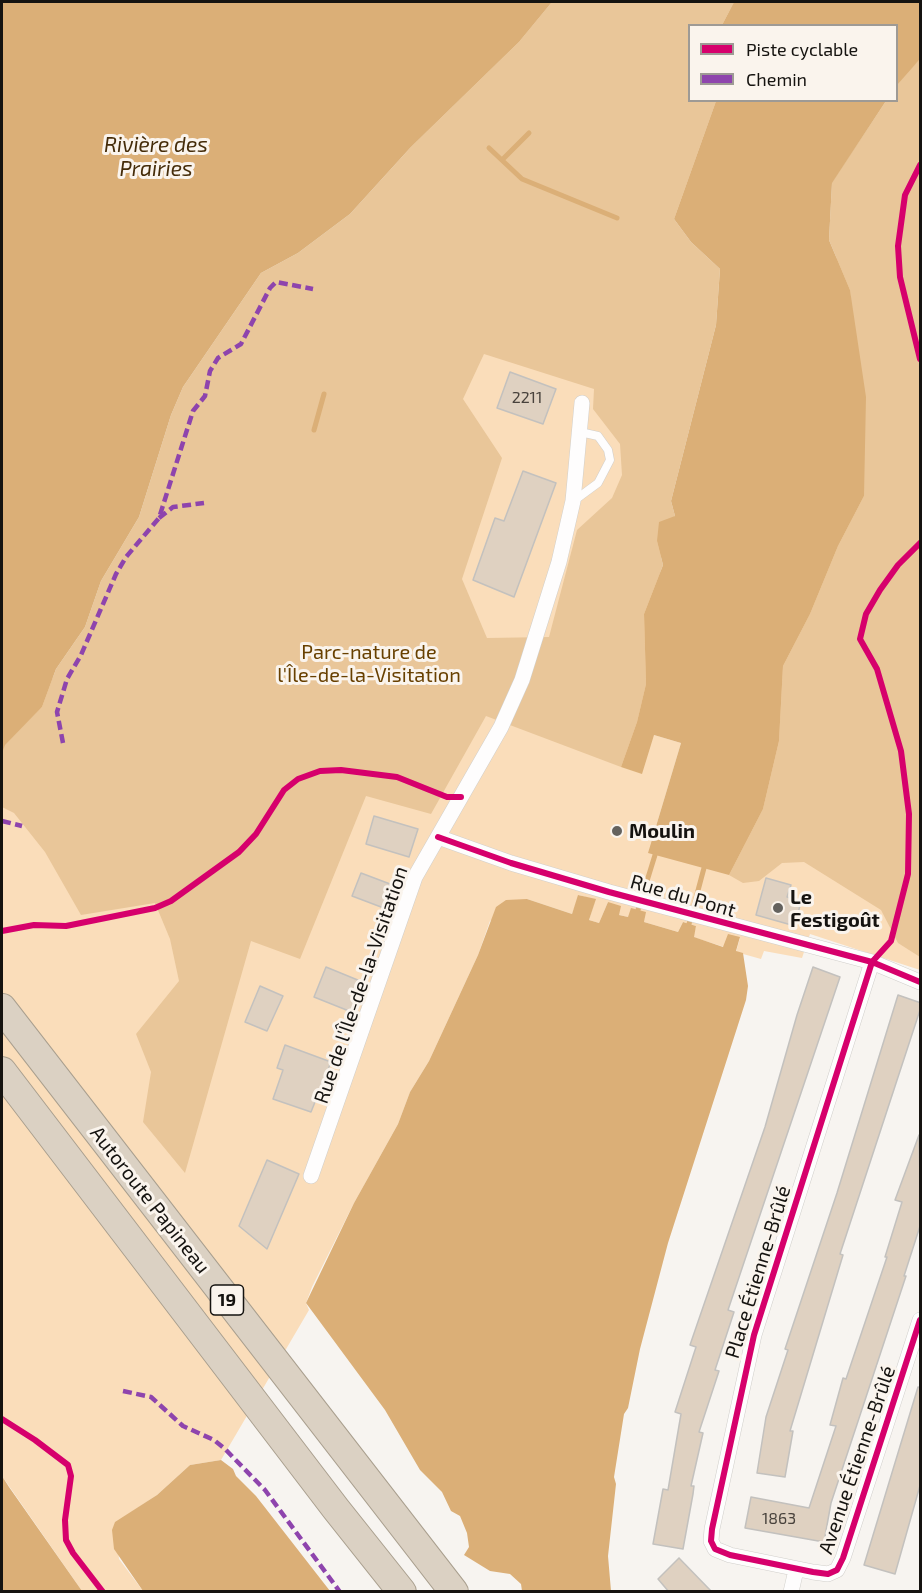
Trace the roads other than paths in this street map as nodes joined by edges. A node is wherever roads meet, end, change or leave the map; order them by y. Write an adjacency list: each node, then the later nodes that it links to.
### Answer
1 (582, 403): 2 (street, Rue de l'Île-de-la-Visitation)
2 (580, 432): 3 (street, Rue de l'Île-de-la-Visitation); 3 (lane)
3 (573, 501): 4 (street, Rue de l'Île-de-la-Visitation)
4 (438, 837): 5 (street, Rue du Pont); 9 (street, Rue de l'Île-de-la-Visitation)
5 (872, 962): 6 (street, Rue du Pont); 11 (street, Place Étienne-Brûlé)
6 (921, 982)
7 (2, 1008): 13 (highway, Autoroute Papineau / 19)
8 (2, 1071): 12 (highway, Autoroute Papineau / 19)
9 (311, 1176)
10 (921, 1320): 11 (street, Avenue Étienne-Brûlé)
11 (796, 1570): 14 (street, Avenue Étienne-Brûlé)
12 (402, 1592)
13 (453, 1592)
14 (791, 1592)

